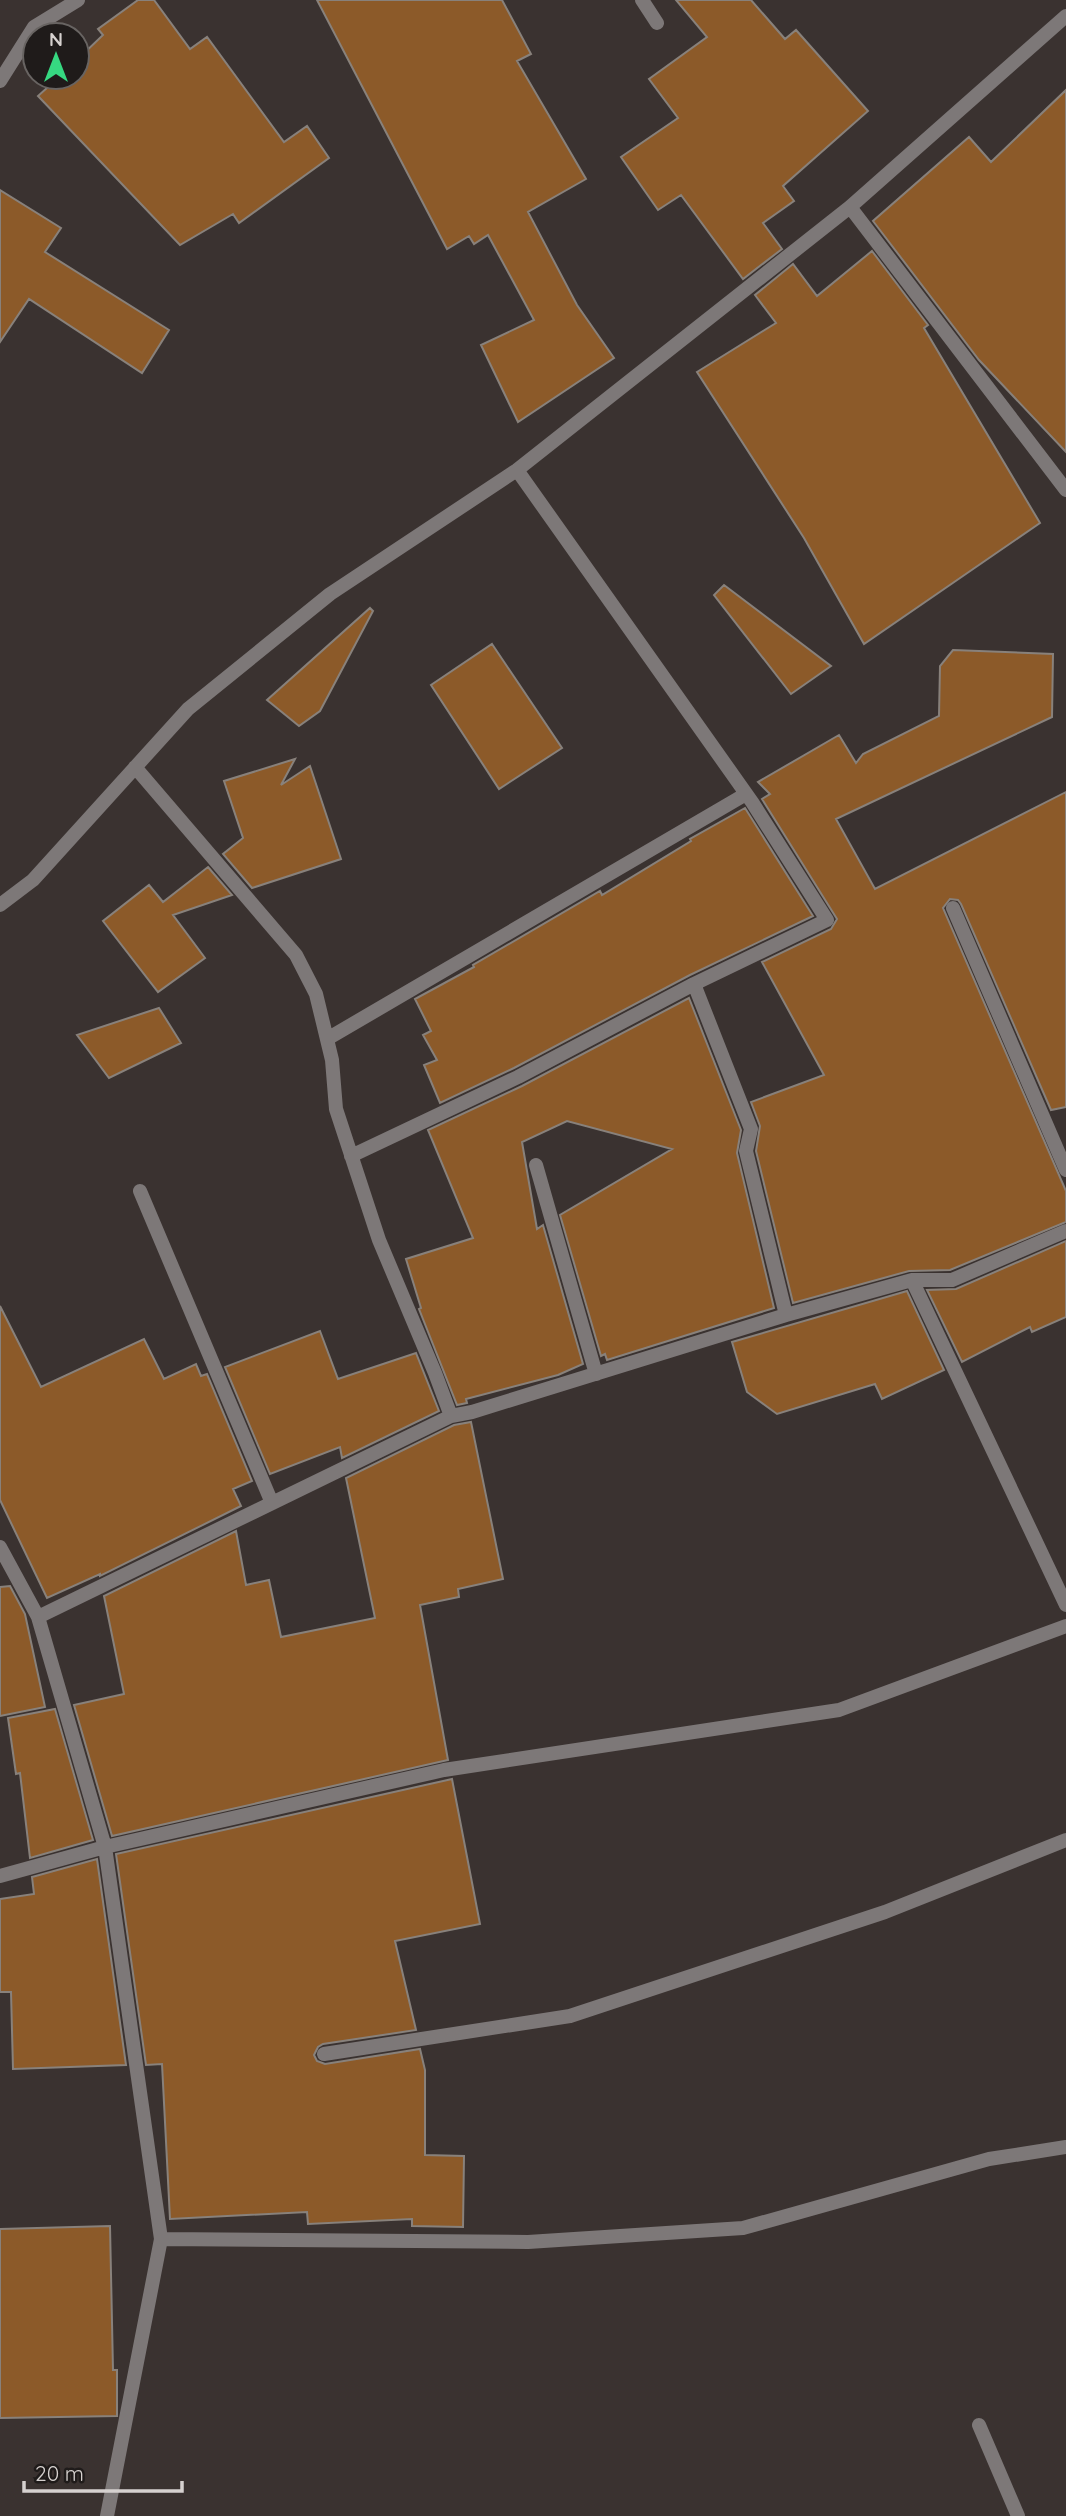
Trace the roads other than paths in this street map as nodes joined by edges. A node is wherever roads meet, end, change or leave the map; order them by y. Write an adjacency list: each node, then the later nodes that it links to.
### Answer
1 (78, 0): 5 (street)
2 (642, 0): 4 (street)
3 (1066, 16): 6 (street)
4 (657, 23)
5 (0, 81)
6 (850, 207): 7 (street); 8 (street)
7 (517, 470): 9 (street); 10 (street)
8 (1066, 490)
9 (135, 767): 11 (street); 14 (street)
10 (746, 794): 13 (street); 14 (street)
11 (0, 905)
12 (953, 908): 17 (street)
13 (694, 984): 15 (street); 21 (street)
14 (327, 1039): 15 (street)
15 (351, 1156): 23 (street)
16 (536, 1165): 22 (street)
17 (1066, 1170)
18 (140, 1191): 24 (street)
19 (1066, 1231): 20 (street)
20 (912, 1280): 21 (street); 26 (street)
21 (786, 1315): 22 (street)
22 (596, 1374): 23 (street)
23 (451, 1416): 24 (street)
24 (272, 1503): 27 (street)
25 (0, 1547): 27 (street)
26 (1066, 1605)
27 (38, 1617): 30 (street)
28 (1066, 1626): 30 (street)
29 (1066, 1840): 32 (street)
30 (105, 1847): 31 (street); 34 (street)
31 (0, 1876)
32 (324, 2054)
33 (1066, 2147): 34 (street)
34 (160, 2239): 36 (street)
35 (979, 2426): 37 (street)
36 (107, 2516)
37 (1018, 2516)

